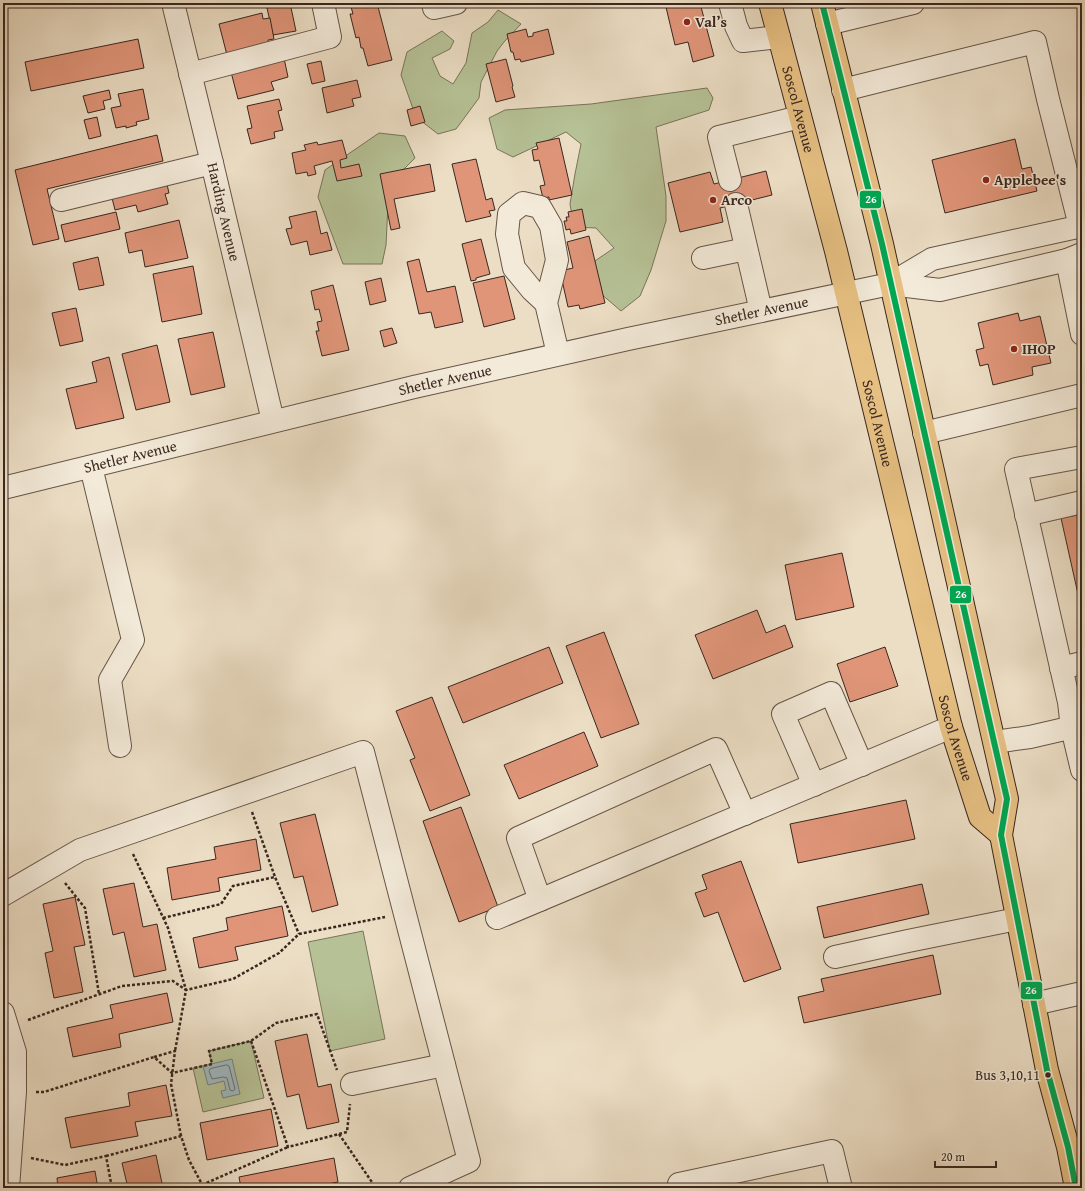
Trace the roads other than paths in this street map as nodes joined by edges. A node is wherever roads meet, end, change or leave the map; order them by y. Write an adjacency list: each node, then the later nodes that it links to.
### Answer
1 (173, 3): 11 (street, Harding Avenue)
2 (323, 3): 11 (street)
3 (433, 3): 4 (street)
4 (456, 3)
5 (730, 3): 10 (street)
6 (770, 3): 10 (main road, Soscol Avenue)
7 (822, 3): 9 (main road)
8 (913, 3): 9 (street)
9 (827, 24): 12 (main road)
10 (779, 36): 13 (main road, Soscol Avenue)
11 (190, 74): 14 (street, Harding Avenue)
12 (843, 90): 18 (street); 22 (main road)
13 (800, 117): 15 (street); 23 (main road, Soscol Avenue)
14 (212, 163): 16 (street); 29 (street, Harding Avenue)
15 (730, 180)
16 (61, 200)
17 (736, 204): 19 (street)
18 (1081, 226): 22 (street)
19 (746, 249): 21 (street); 25 (street)
20 (1074, 257): 22 (street); 26 (street)
21 (702, 258)
22 (890, 284): 23 (street, Shetler Avenue); 30 (main road)
23 (845, 294): 25 (street, Shetler Avenue); 39 (main road, Soscol Avenue)
24 (546, 303): 27 (street)
25 (761, 311): 27 (street, Shetler Avenue)
26 (1082, 334)
27 (558, 354): 29 (street, Shetler Avenue)
28 (1082, 395): 30 (street)
29 (272, 421): 32 (street, Shetler Avenue)
30 (924, 433): 40 (main road)
31 (1082, 456): 35 (street)
32 (91, 467): 33 (street, Shetler Avenue); 41 (street)
33 (3, 488)
34 (1082, 502): 35 (street)
35 (1026, 515): 37 (street)
36 (1082, 663): 37 (street)
37 (1061, 668): 38 (street)
38 (1077, 727): 40 (street); 43 (street)
39 (951, 728): 42 (street); 46 (main road, Soscol Avenue)
40 (995, 742): 46 (main road)
41 (120, 746)
42 (862, 765): 44 (street); 44 (street)
43 (1082, 770)
44 (814, 785): 45 (street)
45 (745, 814): 48 (street); 48 (street)
46 (1001, 835): 50 (main road)
47 (3, 895): 55 (street)
48 (540, 900): 49 (street)
49 (497, 918)
50 (1017, 919): 51 (street); 53 (main road)
51 (835, 957)
52 (1082, 993): 53 (street)
53 (1034, 1004): 62 (main road)
54 (5, 1020): 59 (street)
55 (444, 1065): 56 (street); 60 (street)
56 (352, 1084)
57 (749, 1179): 58 (street); 61 (street)
58 (680, 1186)
59 (8, 1188)
60 (410, 1188)
61 (841, 1188)
62 (1076, 1188)

